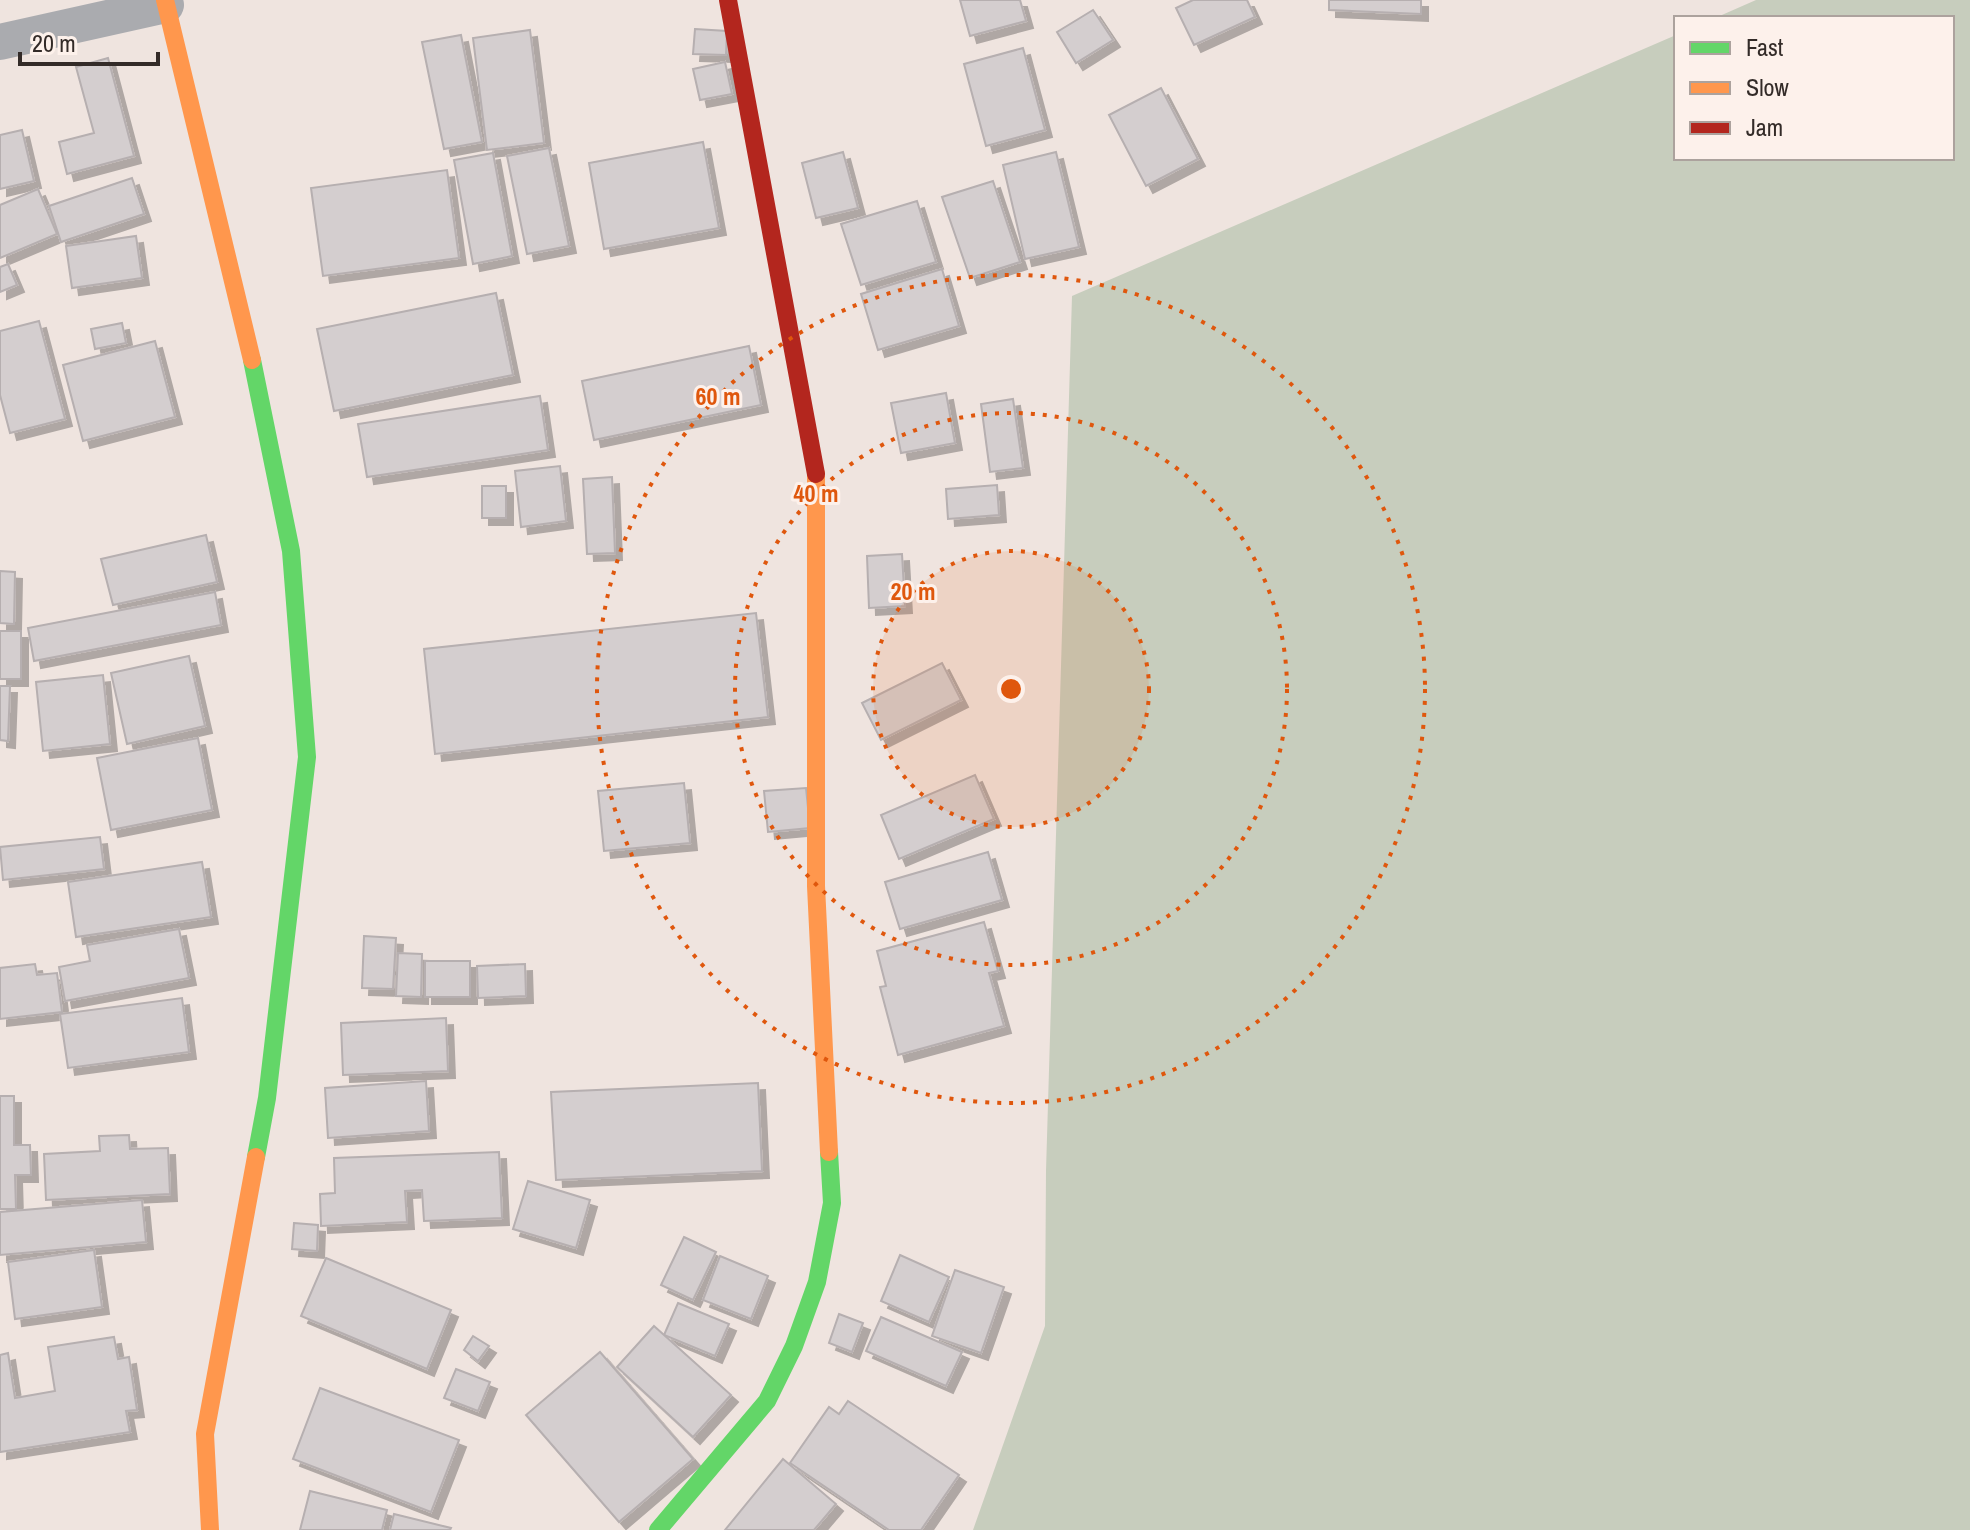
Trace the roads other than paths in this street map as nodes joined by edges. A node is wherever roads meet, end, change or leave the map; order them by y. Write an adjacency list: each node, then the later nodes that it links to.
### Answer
1 (728, 0): 5 (street)
2 (166, 2): 3 (street); 4 (street)
3 (0, 42)
4 (210, 1530)
5 (658, 1530)

